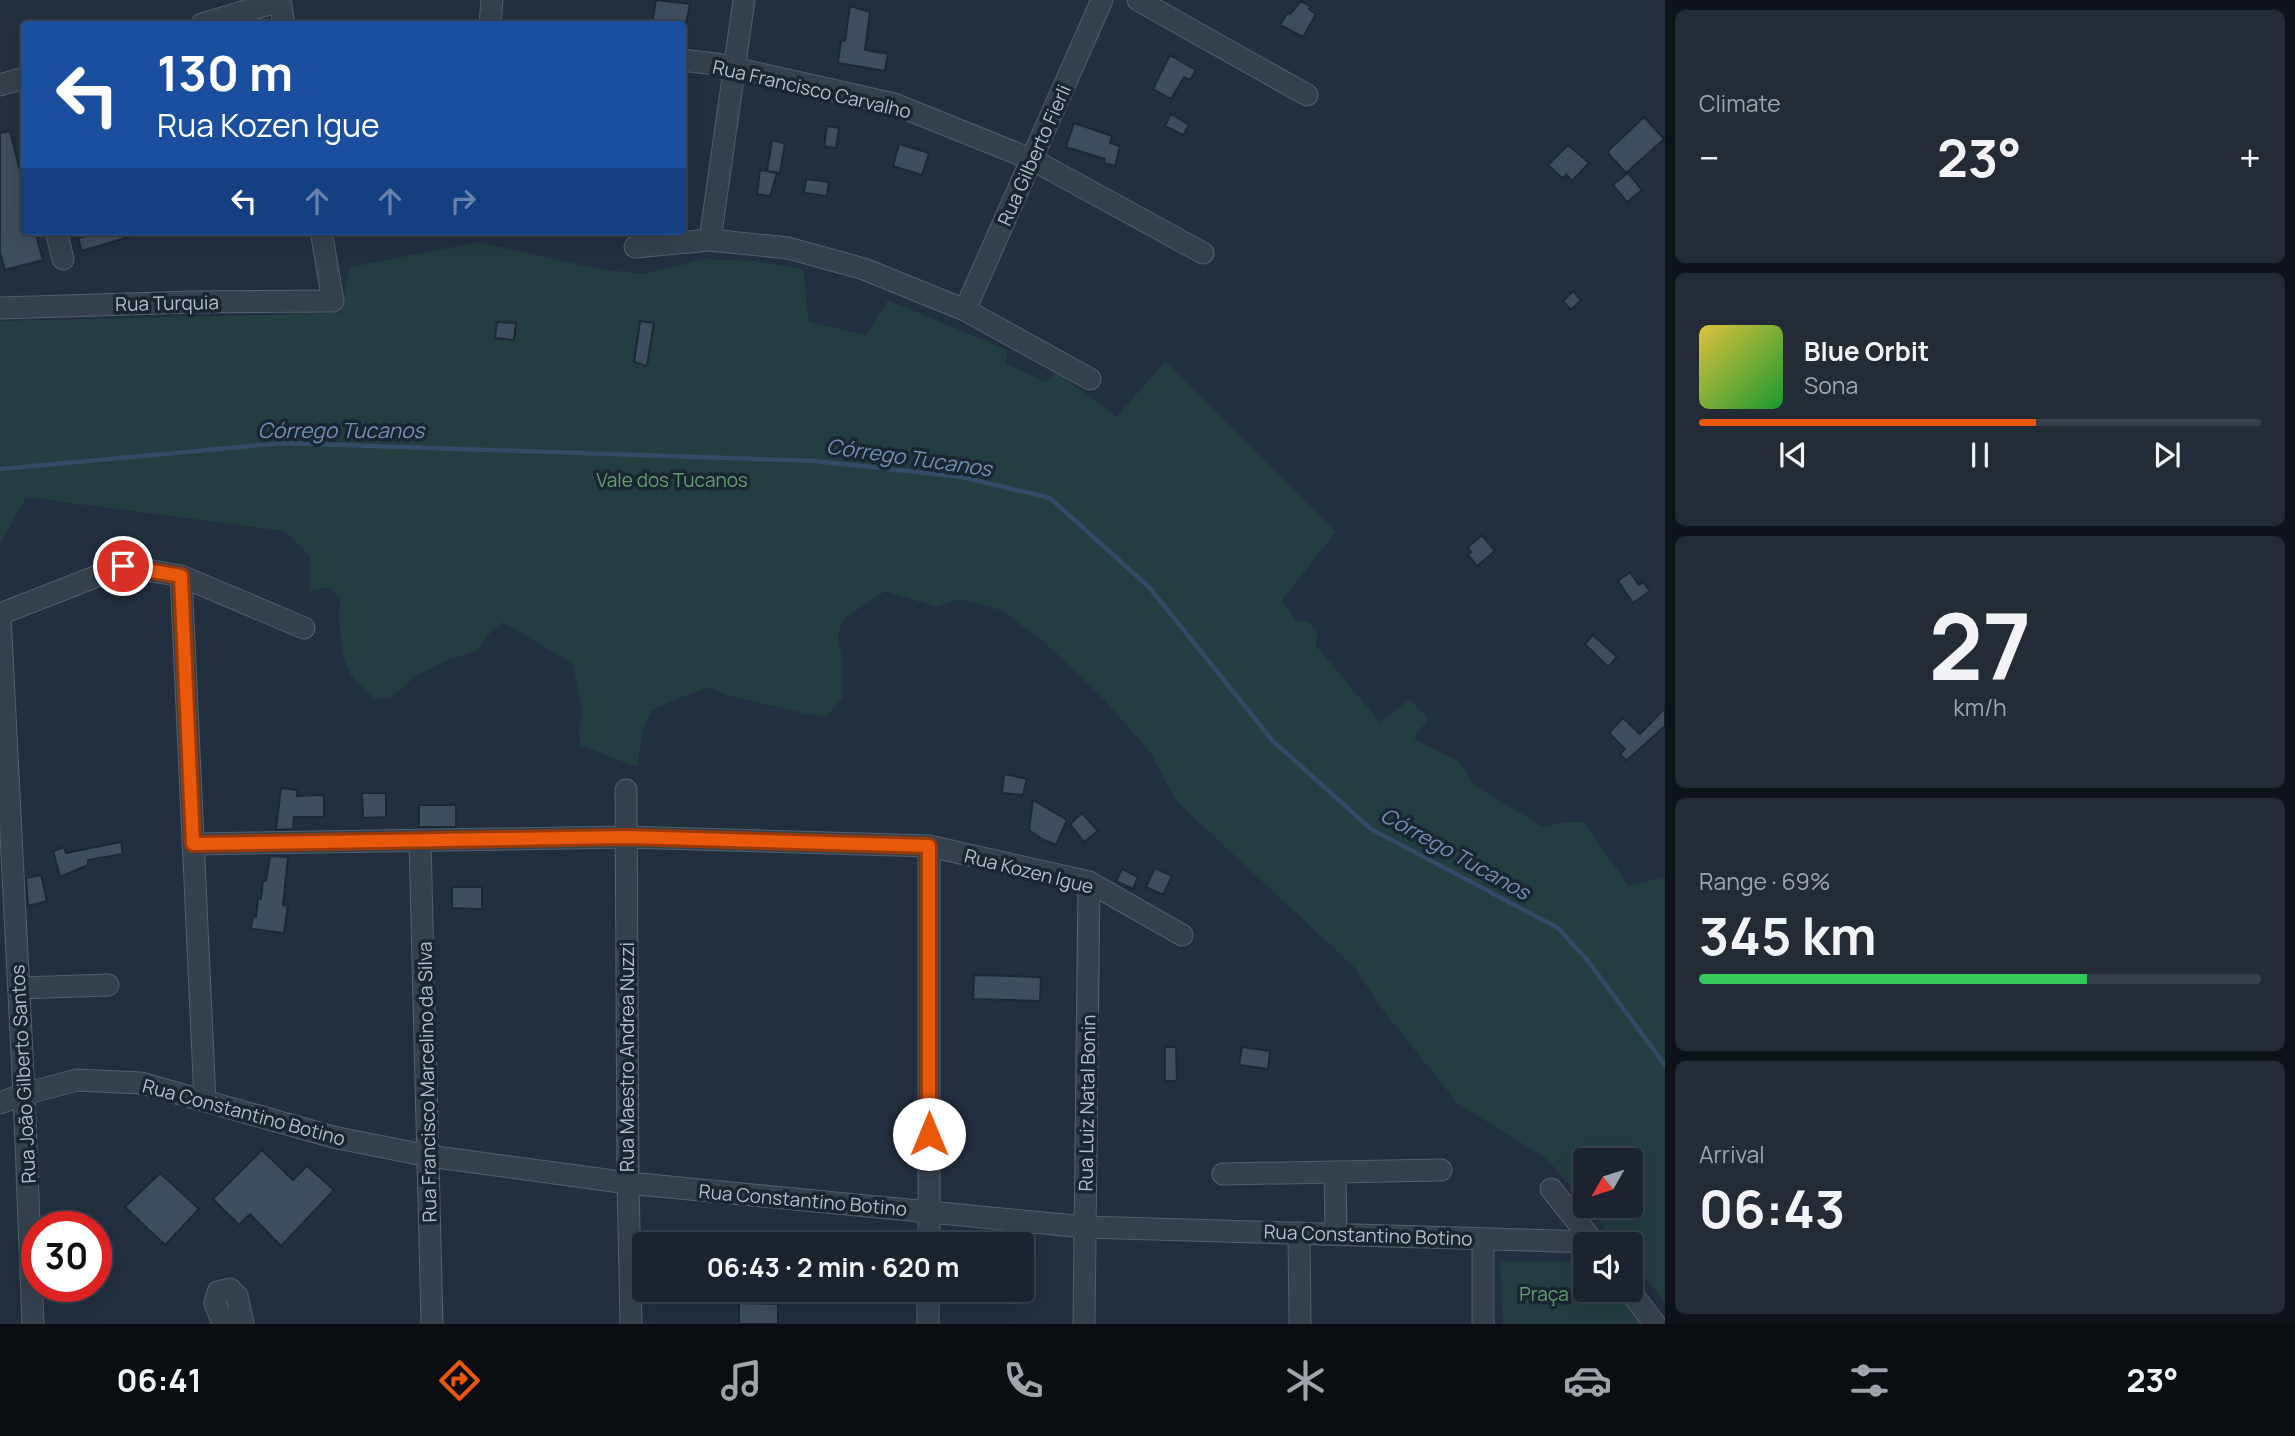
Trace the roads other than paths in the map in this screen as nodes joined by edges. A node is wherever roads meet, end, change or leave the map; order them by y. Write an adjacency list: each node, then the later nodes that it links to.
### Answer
1 (280, 0): 6 (street); 7 (street)
2 (492, 0): 8 (street)
3 (744, 0): 10 (street)
4 (1102, 0): 14 (street, Rua Gilberto Fierli)
5 (1138, 0): 13 (street)
6 (212, 21)
7 (284, 21)
8 (490, 21)
9 (686, 61): 10 (street, Rua Francisco Carvalho)
10 (733, 68): 14 (street, Rua Francisco Carvalho); 17 (street)
11 (21, 84): 12 (street)
12 (0, 85)
13 (1307, 95)
14 (1033, 160): 19 (street, Rua Francisco Carvalho); 22 (street, Rua Gilberto Fierli)
15 (57, 235): 20 (street)
16 (322, 235): 21 (street, Rua Turquia)
17 (710, 240): 18 (street); 22 (street)
18 (635, 247)
19 (1203, 253)
20 (63, 259)
21 (0, 308)
22 (965, 310): 23 (street)
23 (1090, 379)
24 (181, 576): 25 (street); 26 (street); 30 (street)
25 (0, 614): 35 (street, Rua João Gilberto Santos)
26 (304, 628)
27 (626, 790): 28 (street, Rua Maestro Andrea Nuzzi)
28 (626, 837): 29 (street, Rua Kozen Igue); 31 (street, Rua Kozen Igue); 43 (street, Rua Maestro Andrea Nuzzi)
29 (420, 840): 30 (street, Rua Kozen Igue); 39 (street, Rua Francisco Marcelino da Silva)
30 (193, 844): 37 (street)
31 (929, 846): 32 (street, Rua Kozen Igue); 45 (street)
32 (1089, 882): 33 (street, Rua Kozen Igue); 46 (street, Rua Luiz Natal Bonin)
33 (1182, 935)
34 (108, 985): 35 (street)
35 (19, 988): 36 (street, Rua João Gilberto Santos)
36 (24, 1094): 37 (street, Rua Constantino Botino); 38 (street, Rua Constantino Botino); 55 (street, Rua João Gilberto Santos)
37 (205, 1101): 39 (street, Rua Constantino Botino)
38 (0, 1103)
39 (429, 1156): 43 (street, Rua Constantino Botino); 56 (street, Rua Francisco Marcelino da Silva)
40 (1441, 1170): 41 (street)
41 (1335, 1172): 42 (street); 50 (street)
42 (1223, 1174)
43 (628, 1183): 45 (street, Rua Constantino Botino); 57 (street, Rua Maestro Andrea Nuzzi)
44 (1551, 1189): 48 (street)
45 (929, 1212): 46 (street, Rua Constantino Botino); 47 (street)
46 (1085, 1227): 49 (street, Rua Constantino Botino); 59 (street, Rua Luiz Natal Bonin)
47 (929, 1232)
48 (1585, 1232)
49 (1300, 1233): 50 (street, Rua Constantino Botino); 60 (street)
50 (1336, 1234): 51 (street, Rua Constantino Botino)
51 (1483, 1239): 52 (street, Rua Constantino Botino); 61 (street)
52 (1573, 1242)
53 (928, 1302): 58 (street)
54 (1638, 1302): 62 (street)
55 (33, 1324)
56 (432, 1324)
57 (631, 1324)
58 (928, 1324)
59 (1084, 1324)
60 (1300, 1324)
61 (1483, 1324)
62 (1655, 1324)

